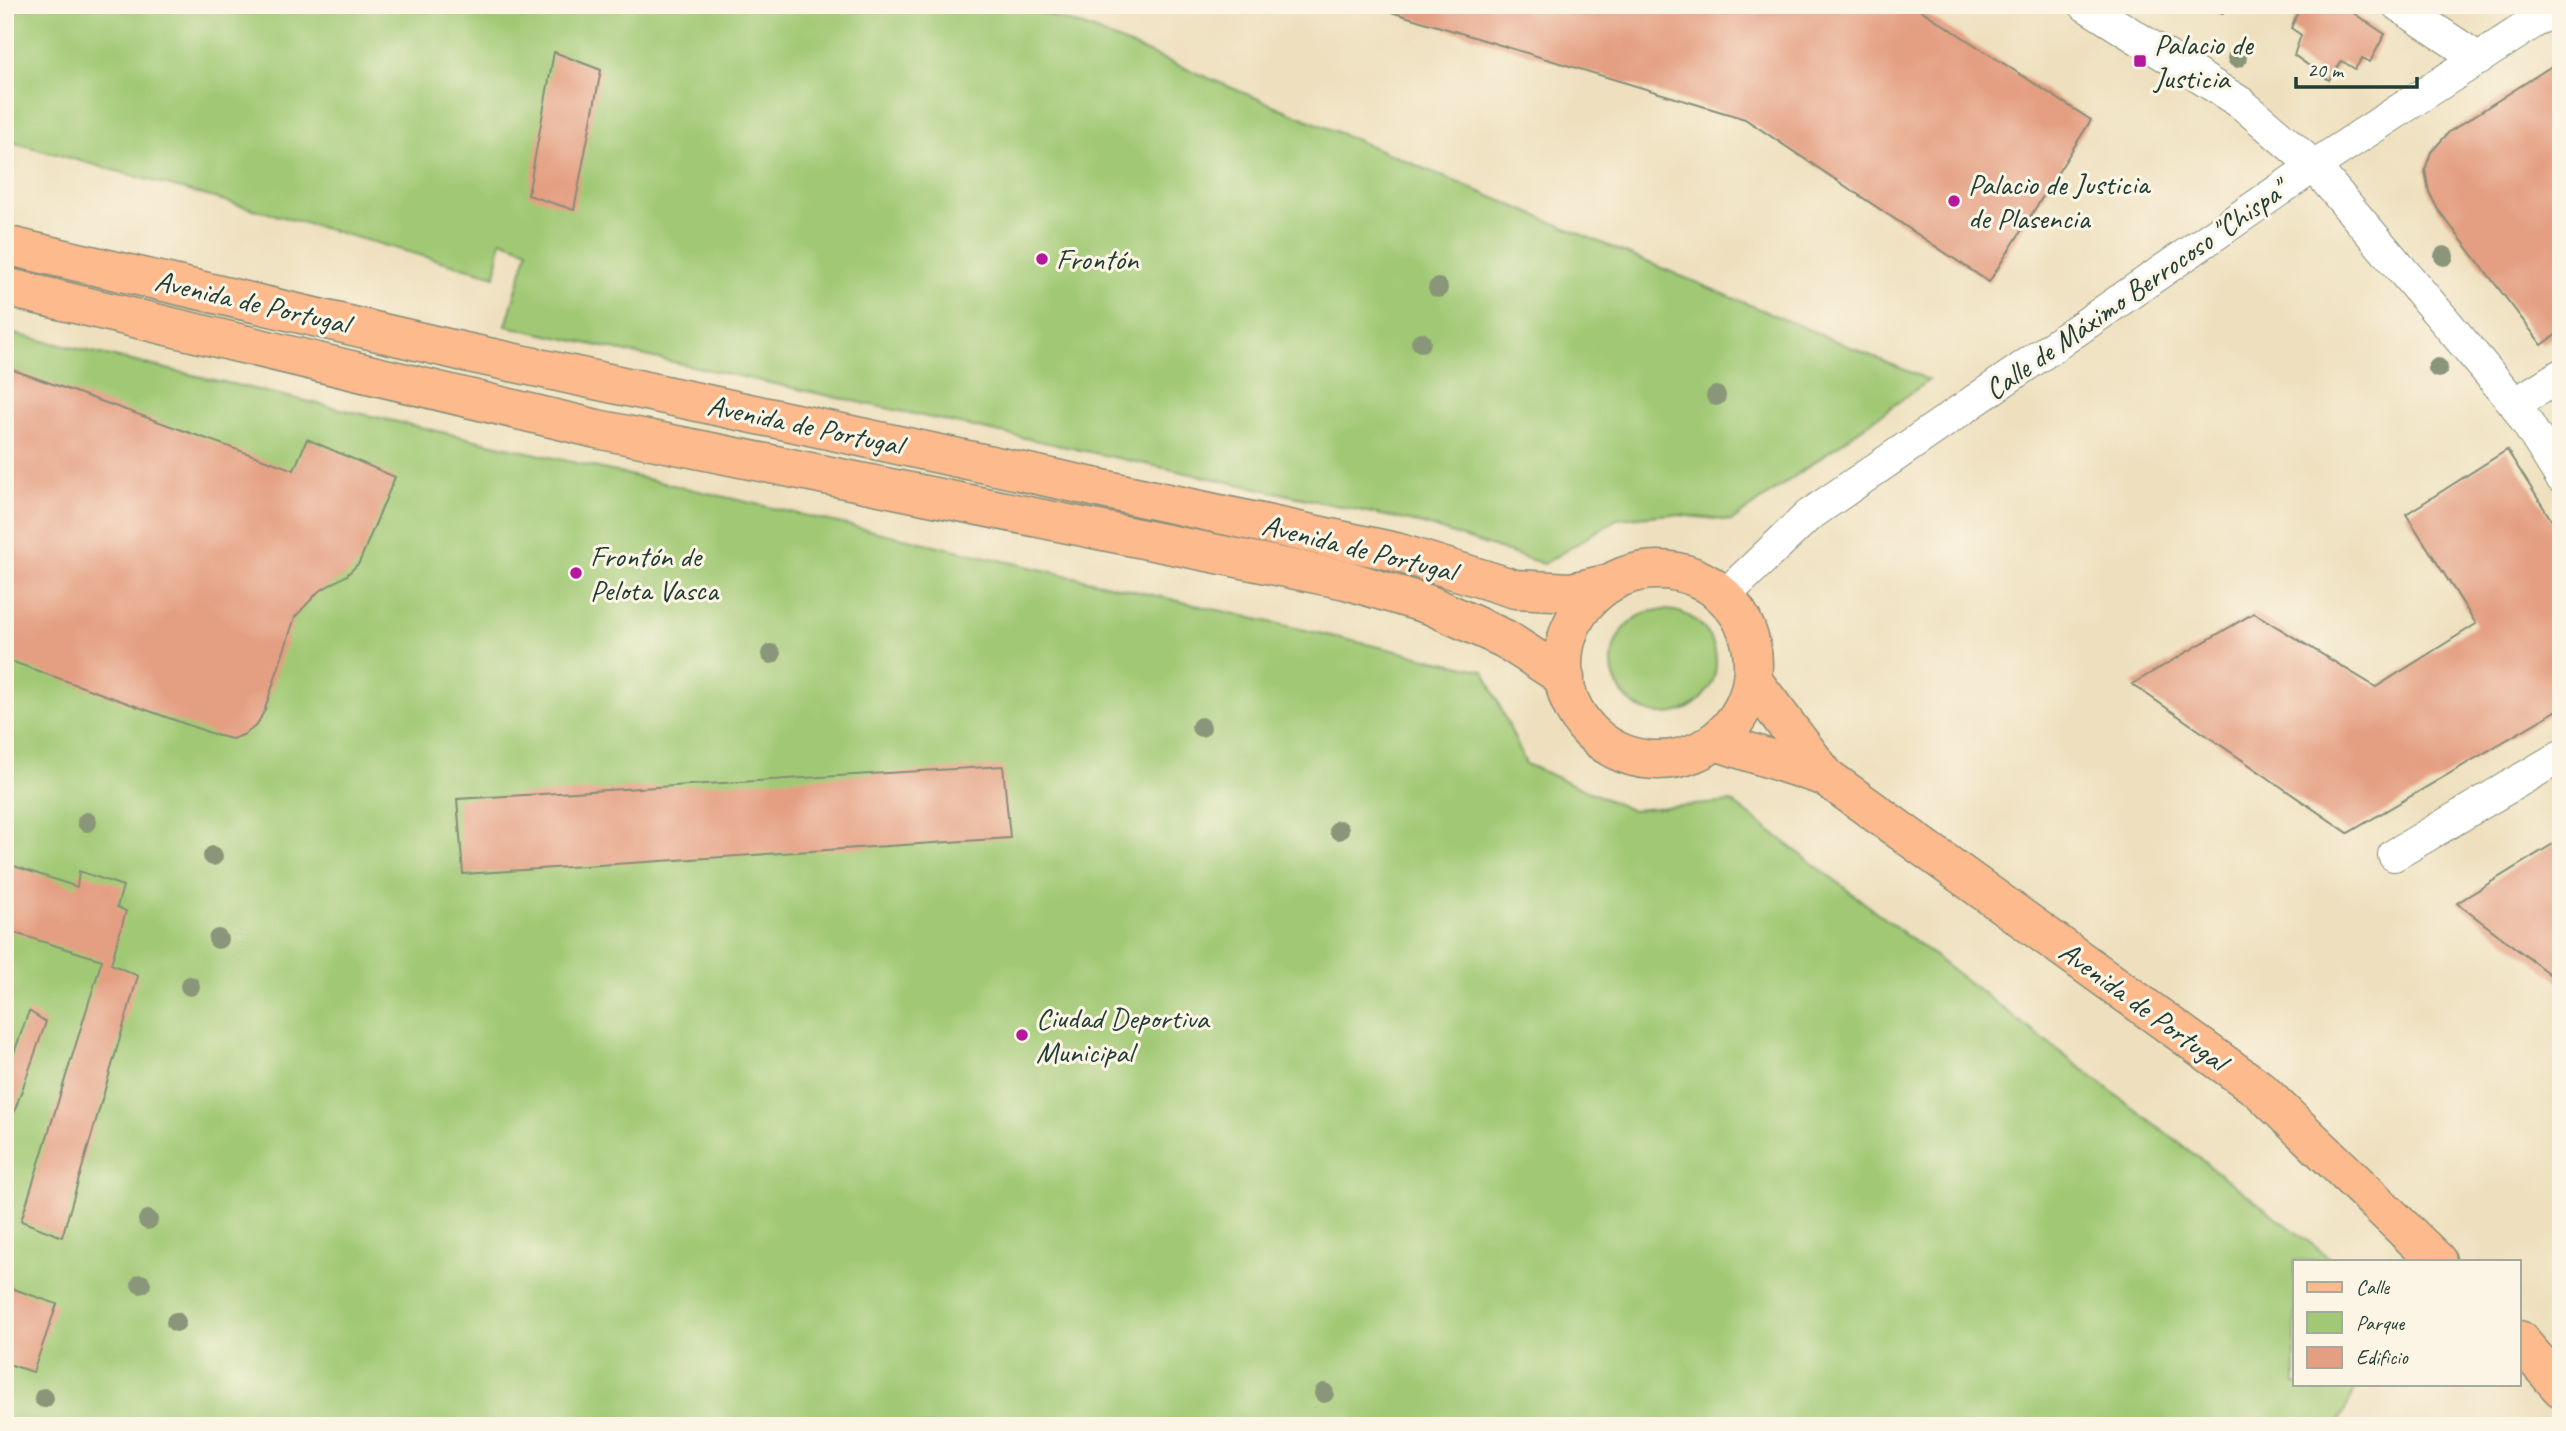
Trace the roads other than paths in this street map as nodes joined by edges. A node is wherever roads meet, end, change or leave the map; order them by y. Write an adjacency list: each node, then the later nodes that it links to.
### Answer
1 (2085, 5): 5 (street)
2 (2398, 5): 4 (street)
3 (2560, 5): 4 (street, Calle de Máximo Berrocoso "Chispa")
4 (2479, 58): 5 (street, Calle de Máximo Berrocoso "Chispa")
5 (2314, 166): 9 (street); 12 (street, Calle de Máximo Berrocoso "Chispa")
6 (5, 245): 11 (main road, Avenida de Portugal)
7 (5, 288): 13 (main road, Avenida de Portugal)
8 (2561, 375): 9 (street)
9 (2515, 404): 10 (street)
10 (2561, 477)
11 (1605, 584): 12 (main road); 13 (main road)
12 (1725, 595): 14 (main road)
13 (1564, 678): 15 (main road)
14 (1753, 681): 15 (main road); 17 (main road, Avenida de Portugal)
15 (1718, 742): 17 (main road, Avenida de Portugal)
16 (2561, 756): 18 (street)
17 (1826, 777): 19 (main road, Avenida de Portugal)
18 (2394, 855)
19 (2436, 1260)
20 (2520, 1341): 21 (main road)
21 (2561, 1388)

